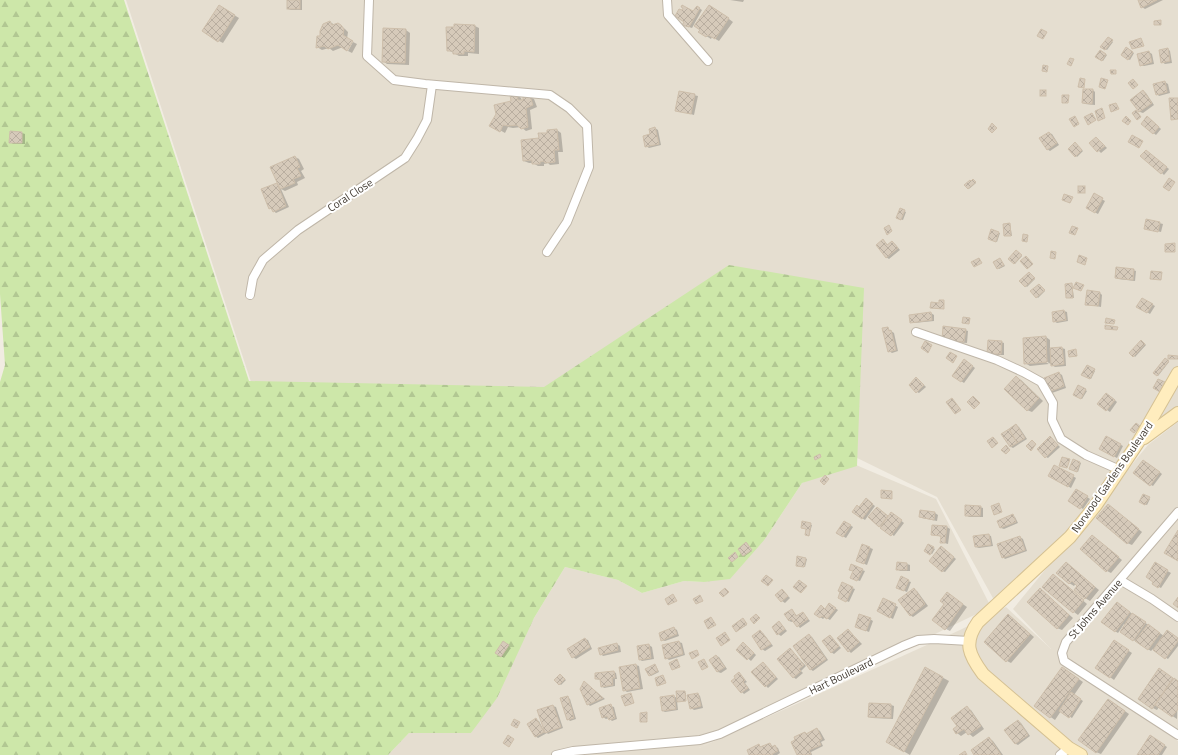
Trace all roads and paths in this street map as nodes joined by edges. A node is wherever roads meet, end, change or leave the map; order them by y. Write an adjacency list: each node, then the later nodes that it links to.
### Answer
1 (369, 0): 4 (street)
2 (667, 0): 3 (street)
3 (708, 61)
4 (432, 85): 5 (street); 6 (street, Coral Close)
5 (547, 252)
6 (250, 295)
7 (916, 332): 11 (street)
8 (1178, 373): 10 (street, Norwood Gardens Boulevard)
9 (1178, 413): 10 (street)
10 (1140, 441): 11 (street, Norwood Gardens Boulevard)
11 (1120, 470): 15 (street, Norwood Gardens Boulevard)
12 (1178, 512): 13 (street, St Johns Avenue)
13 (1120, 580): 14 (street); 16 (street, St Johns Avenue)
14 (1178, 617)
15 (969, 641): 17 (street); 18 (street, Hart Boulevard)
16 (1178, 735)
17 (1064, 751): 19 (street)
18 (556, 755)
19 (1081, 755)

